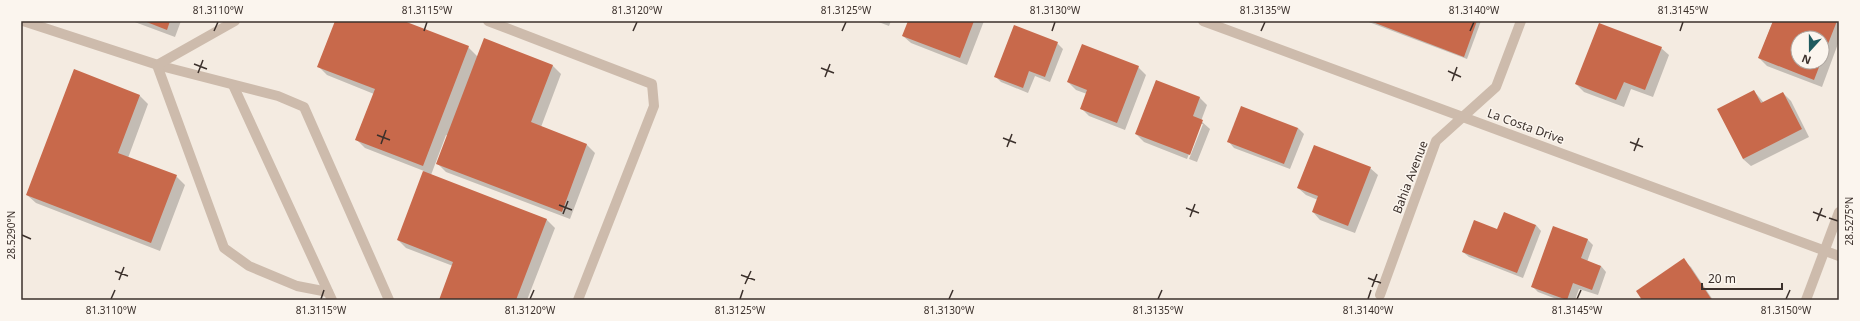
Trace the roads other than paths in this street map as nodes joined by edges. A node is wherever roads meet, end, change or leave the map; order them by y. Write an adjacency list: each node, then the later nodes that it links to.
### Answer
1 (23, 21): 6 (street)
2 (235, 21): 6 (street)
3 (488, 21): 15 (street)
4 (1203, 21): 8 (street, La Costa Drive)
5 (1521, 21): 8 (street, Bahia Avenue)
6 (157, 65): 7 (street); 13 (street)
7 (233, 84): 13 (street); 14 (street)
8 (1464, 117): 10 (street, La Costa Drive); 12 (street, Bahia Avenue)
9 (1839, 212): 10 (street)
10 (1824, 250): 11 (street, La Costa Drive); 16 (street)
11 (1839, 256)
12 (1380, 295)
13 (330, 296)
14 (389, 300)
15 (578, 300)
16 (1806, 300)

